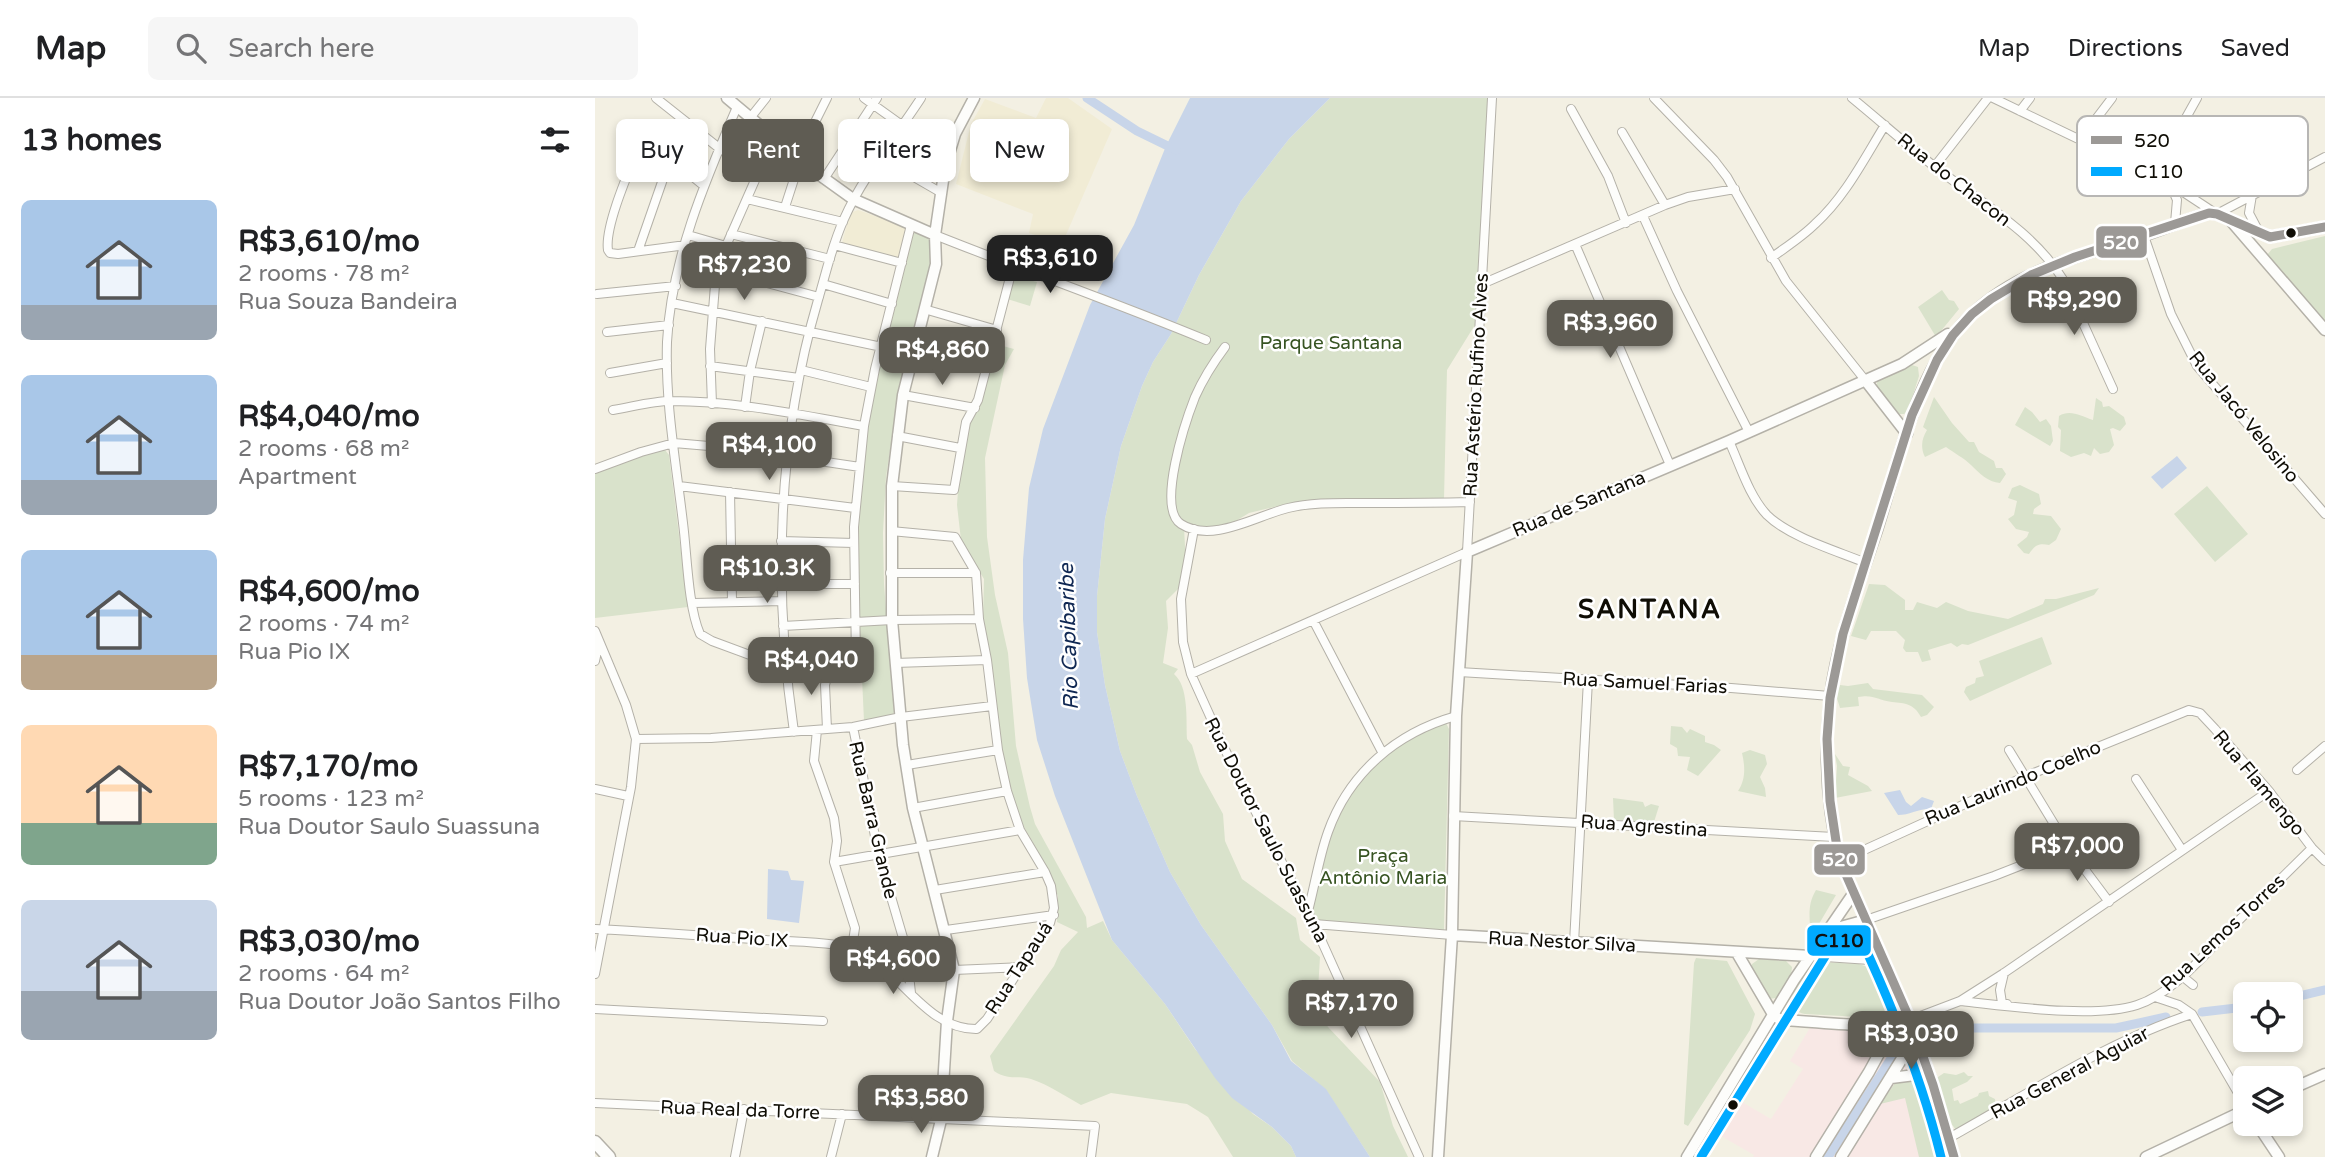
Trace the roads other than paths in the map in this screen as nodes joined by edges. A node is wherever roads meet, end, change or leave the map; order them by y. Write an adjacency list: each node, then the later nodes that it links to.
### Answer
1 (656, 98): 29 (street)
2 (727, 98): 16 (street)
3 (767, 98): 21 (street)
4 (827, 98): 22 (street)
5 (864, 98): 15 (street)
6 (921, 98): 24 (street)
7 (974, 98): 26 (street)
8 (1492, 98): 79 (street, Rua Astério Rufino Alves)
9 (1654, 98): 44 (street)
10 (1852, 98): 25 (street, Rua do Chacon)
11 (1991, 98): 18 (street); 32 (street)
12 (2030, 98): 18 (street)
13 (2112, 98): 19 (street)
14 (2197, 98): 20 (street)
15 (875, 101): 23 (street); 34 (street)
16 (737, 107): 21 (street); 29 (street)
17 (1571, 109): 58 (street)
18 (2020, 111): 28 (street)
19 (2098, 116)
20 (2187, 116)
21 (750, 118)
22 (816, 119)
23 (895, 119)
24 (908, 119)
25 (1885, 125): 32 (street, Rua do Chacon); 72 (street)
26 (956, 132)
27 (1622, 132): 52 (street)
28 (2077, 139)
29 (719, 148): 30 (street); 43 (street)
30 (722, 150)
31 (2325, 157): 33 (street)
32 (1935, 166): 75 (street, Rua do Chacon)
33 (2308, 166)
34 (824, 179): 51 (street)
35 (627, 182): 71 (street)
36 (662, 182): 71 (street)
37 (699, 182): 43 (street)
38 (754, 182): 50 (street)
39 (793, 182): 53 (street)
40 (865, 182): 51 (street)
41 (923, 182): 45 (street)
42 (942, 182): 45 (street)
43 (704, 186): 64 (street)
44 (1735, 189): 52 (street); 72 (street)
45 (940, 192): 65 (street)
46 (2175, 196): 59 (street)
47 (2190, 196): 54 (street)
48 (2250, 196): 54 (street)
49 (2252, 196): 63 (street)
50 (747, 198): 53 (street); 62 (street)
51 (853, 199): 57 (street); 60 (street)
52 (1665, 205): 55 (street)
53 (785, 207): 57 (street)
54 (2216, 213): 56 (street); 59 (street)
55 (1643, 216): 58 (street); 115 (street)
56 (2229, 219): 63 (street); 91 (street)
57 (843, 222): 69 (street)
58 (1626, 223): 67 (street)
59 (2175, 223): 66 (street)
60 (911, 225): 65 (street); 74 (street)
61 (2325, 227): 63 (street)
62 (731, 234): 70 (street); 73 (street)
63 (2261, 234)
64 (688, 235): 68 (street); 70 (street)
65 (935, 235): 76 (street); 85 (street)
66 (2144, 236): 75 (street); 131 (street, Rua Jacó Velosino)
67 (1575, 244): 79 (street); 122 (street)
68 (686, 245): 71 (street); 80 (street)
69 (834, 245): 73 (street); 74 (street)
70 (726, 246): 77 (street)
71 (638, 251)
72 (1771, 258): 104 (street)
73 (830, 260): 78 (street)
74 (902, 263): 84 (street)
75 (2054, 264): 89 (street); 106 (street, Rua do Chacon)
76 (1013, 266): 90 (street); 94 (street)
77 (719, 270): 82 (street); 86 (street)
78 (823, 284): 82 (street); 84 (street)
79 (1482, 285): 129 (street, Rua Astério Rufino Alves)
80 (675, 286): 81 (street); 83 (street)
81 (597, 294)
82 (819, 297): 93 (street)
83 (672, 303): 86 (street); 88 (street)
84 (892, 304): 95 (street)
85 (925, 309): 90 (street); 97 (street)
86 (712, 310): 87 (street); 99 (street)
87 (762, 321): 93 (street); 101 (street)
88 (669, 325): 92 (street); 98 (street)
89 (1961, 325): 104 (street, Rua de Santana); 116 (street)
90 (997, 330): 100 (street)
91 (2325, 330)
92 (607, 332)
93 (810, 332): 95 (street); 103 (street)
94 (1206, 340)
95 (881, 346): 97 (street); 105 (street)
96 (1225, 347): 132 (street)
97 (913, 352): 100 (street); 107 (street)
98 (667, 363): 102 (street); 108 (street)
99 (710, 366): 101 (street); 109 (street)
100 (987, 369): 111 (street)
101 (750, 370): 103 (street); 110 (street)
102 (610, 373)
103 (800, 374): 105 (street); 113 (street)
104 (1865, 380): 115 (street, Rua de Santana); 116 (street)
105 (871, 387): 114 (street)
106 (2113, 389)
107 (903, 395): 111 (street); 117 (street)
108 (669, 401): 109 (street); 112 (street); 119 (street)
109 (712, 404): 110 (street)
110 (745, 407): 113 (street)
111 (975, 408): 120 (street)
112 (613, 410)
113 (794, 414): 114 (street); 121 (street)
114 (864, 426): 123 (street)
115 (1749, 432): 118 (street, Rua de Santana)
116 (1907, 434): 137 (street)
117 (897, 436): 120 (street); 126 (street)
118 (1729, 441): 122 (street, Rua de Santana); 137 (street)
119 (674, 443): 121 (street); 124 (street); 125 (street)
120 (960, 448): 126 (street)
121 (788, 456): 123 (street); 128 (street)
122 (1669, 466): 136 (street, Rua de Santana)
123 (860, 467): 130 (street)
124 (595, 469)
125 (679, 486): 127 (street); 144 (street)
126 (892, 486): 133 (street)
127 (730, 492): 128 (street); 142 (street)
128 (783, 499): 130 (street); 134 (street)
129 (1470, 502): 132 (street); 136 (street, Rua Astério Rufino Alves)
130 (855, 508): 135 (street)
131 (2325, 514)
132 (1194, 529): 158 (street, Rua Doutor Saulo Suassuna)
133 (891, 531): 138 (street); 139 (street)
134 (782, 541): 135 (street); 140 (street)
135 (854, 543): 141 (street)
136 (1467, 552): 147 (street, Rua de Santana); 157 (street, Rua Astério Rufino Alves)
137 (1866, 563): 160 (street)
138 (890, 573): 139 (street); 146 (street)
139 (976, 573): 145 (street)
140 (780, 584): 141 (street); 143 (street)
141 (855, 584): 148 (street)
142 (732, 601): 143 (street); 144 (street)
143 (781, 601): 149 (street)
144 (693, 603): 155 (street)
145 (979, 619): 146 (street); 152 (street)
146 (892, 620): 148 (street); 154 (street)
147 (1313, 620): 158 (street, Rua de Santana); 173 (street)
148 (856, 622): 149 (street); 156 (street)
149 (783, 626): 155 (street)
150 (595, 631): 151 (street)
151 (599, 642): 153 (street); 169 (street)
152 (987, 660): 154 (street); 161 (street)
153 (595, 661)
154 (895, 663): 164 (street)
155 (785, 668): 156 (street); 168 (street)
156 (829, 668): 166 (street)
157 (1459, 672): 159 (street, Rua Samuel Farias); 163 (street, Rua Astério Rufino Alves)
158 (1191, 674): 199 (street, Rua Doutor Saulo Suassuna)
159 (1588, 680): 160 (street, Rua Samuel Farias); 184 (street)
160 (1831, 696): 186 (street)
161 (992, 706): 164 (street); 171 (street)
162 (2189, 710): 176 (street, Rua Laurindo Coelho); 180 (street, Rua Flamengo)
163 (1456, 716): 173 (street); 183 (street, Rua Astério Rufino Alves)
164 (901, 717): 165 (street); 174 (street)
165 (853, 727): 166 (street); 191 (street, Rua Barra Grande)
166 (827, 729): 167 (street)
167 (817, 730): 168 (street); 194 (street)
168 (794, 732): 169 (street)
169 (636, 739): 181 (street)
170 (2325, 746): 175 (street)
171 (997, 750): 174 (street); 179 (street)
172 (2009, 750): 176 (street)
173 (1382, 752): 199 (street)
174 (907, 765): 182 (street)
175 (2297, 770)
176 (2024, 777): 187 (street); 192 (street, Rua Laurindo Coelho)
177 (2137, 779): 190 (street)
178 (595, 789): 181 (street)
179 (1007, 791): 182 (street); 185 (street)
180 (2269, 791): 189 (street, Rua Flamengo); 190 (street)
181 (628, 796): 203 (street)
182 (913, 808): 188 (street)
183 (1453, 816): 184 (street, Rua Agrestina); 206 (street, Rua Astério Rufino Alves)
184 (1581, 822): 186 (street, Rua Agrestina); 207 (street)
185 (1020, 830): 188 (street); 195 (street)
186 (1834, 836): 192 (street)
187 (2068, 847): 198 (street); 201 (street)
188 (923, 848): 191 (street); 196 (street)
189 (2312, 848): 193 (street, Rua Flamengo); 218 (street, Rua Lemos Torres)
190 (2182, 850): 198 (street)
191 (879, 856): 194 (street); 220 (street, Rua Barra Grande)
192 (1840, 861): 197 (street)
193 (2325, 861)
194 (834, 862): 208 (street)
195 (1045, 872): 196 (street); 200 (street)
196 (935, 890): 204 (street)
197 (1853, 894): 201 (street); 205 (street)
198 (2109, 902): 216 (street)
199 (1308, 911): 202 (street, Rua Doutor Saulo Suassuna)
200 (1053, 915): 204 (street); 213 (street, Rua Tapauá)
201 (1866, 920): 205 (street); 212 (street)
202 (1314, 924): 206 (street, Rua Nestor Silva); 251 (street, Rua Doutor Saulo Suassuna)
203 (599, 929): 208 (street, Rua Pio IX); 217 (street)
204 (946, 930): 214 (street)
205 (1826, 932): 211 (street)
206 (1452, 935): 207 (street, Rua Nestor Silva); 252 (street, Rua Astério Rufino Alves)
207 (1574, 943): 209 (street, Rua Nestor Silva)
208 (852, 948): 220 (street, Rua Pio IX)
209 (1737, 953): 210 (street, Rua Nestor Silva); 227 (street)
210 (1787, 956): 211 (street, Rua Nestor Silva); 215 (street)
211 (1810, 956): 212 (street); 215 (street)
212 (1885, 961): 229 (street)
213 (1022, 967): 214 (street); 231 (street, Rua Tapauá)
214 (954, 970): 231 (street)
215 (1799, 972): 222 (street)
216 (2004, 973): 223 (street); 224 (street)
217 (595, 974)
218 (2182, 976): 219 (street); 221 (street, Rua Lemos Torres)
219 (2193, 985)
220 (911, 994): 231 (street, Rua Pio IX)
221 (2155, 997): 224 (street, Rua Lemos Torres); 226 (street)
222 (1784, 998): 227 (street); 228 (street)
223 (1960, 1001): 224 (street, Rua Lemos Torres); 229 (street)
224 (2013, 1007)
225 (595, 1009): 230 (street)
226 (2192, 1014): 237 (street); 244 (street, Rua General Aguiar)
227 (1774, 1016): 228 (street); 253 (street)
228 (1797, 1020): 232 (street)
229 (1910, 1020): 232 (street); 236 (street)
230 (823, 1021)
231 (947, 1021): 242 (street)
232 (1893, 1029): 234 (street); 254 (street)
233 (2325, 1074): 235 (street)
234 (1891, 1078): 236 (street); 255 (street)
235 (2303, 1084)
236 (1933, 1085): 244 (street)
237 (2233, 1087)
238 (595, 1103): 239 (street, Rua Real da Torre)
239 (744, 1109): 240 (street, Rua Real da Torre); 247 (street)
240 (842, 1114): 242 (street, Rua Real da Torre); 248 (street)
241 (2233, 1114): 257 (street)
242 (941, 1120): 249 (street); 250 (street, Rua Real da Torre)
243 (2265, 1136): 258 (street)
244 (1949, 1138): 256 (street)
245 (595, 1142): 246 (main road)
246 (609, 1157)
247 (735, 1157)
248 (831, 1157)
249 (932, 1157)
250 (1091, 1157)
251 (1419, 1157)
252 (1439, 1157)
253 (1687, 1157)
254 (1816, 1157)
255 (1841, 1157)
256 (1954, 1157)
257 (2146, 1157)
258 (2279, 1157)

